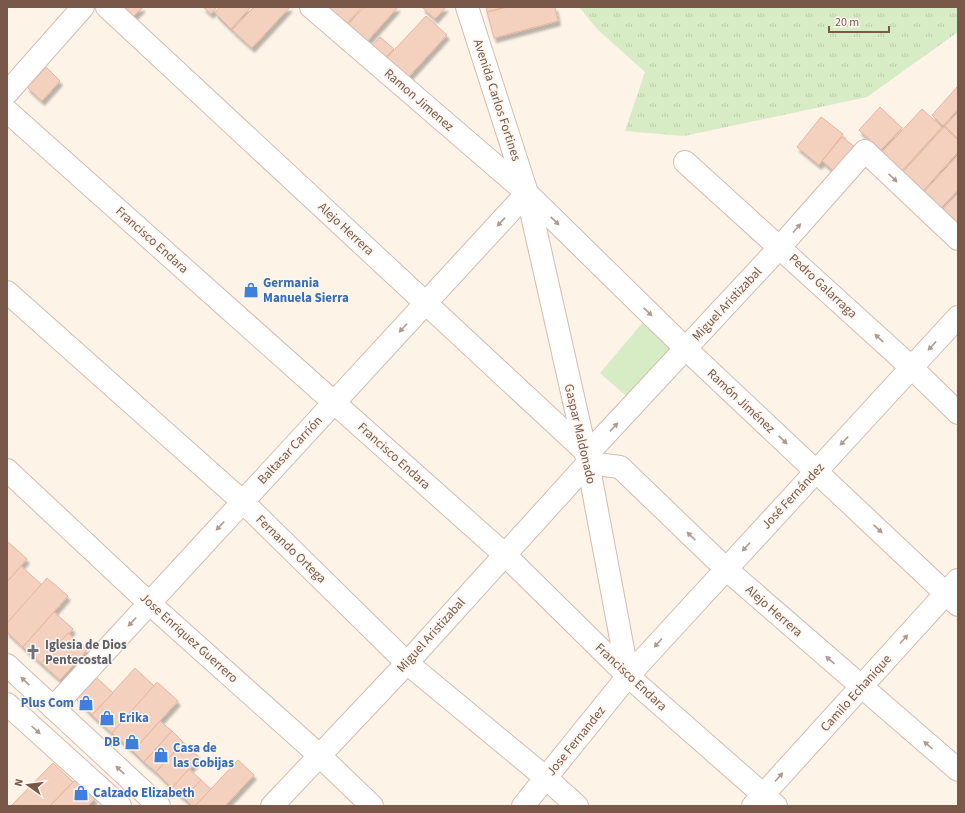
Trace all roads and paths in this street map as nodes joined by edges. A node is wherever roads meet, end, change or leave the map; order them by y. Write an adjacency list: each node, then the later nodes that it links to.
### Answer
1 (83, 7): 5 (street)
2 (107, 7): 12 (street, Alejo Herrera)
3 (311, 7): 8 (street, Ramon Jimenez)
4 (467, 7): 8 (street, Avenida Carlos Fortines)
5 (7, 93)
6 (7, 111): 16 (street, Francisco Endara)
7 (685, 162): 10 (street, Pedro Galarraga)
8 (527, 193): 12 (street, Baltasar Carrión, one-way to 12); 14 (street, Ramón Jiménez, one-way to 14); 18 (street, Gaspar Maldonado)
9 (958, 239): 10 (street, Miguel Aristizabal, one-way to 9)
10 (780, 247): 14 (street, Miguel Aristizabal); 15 (street, Pedro Galarraga, one-way to 10)
11 (7, 292): 21 (street, Fernando Ortega)
12 (426, 303): 16 (street, Baltasar Carrión, one-way to 16); 18 (street, Alejo Herrera)
13 (958, 317): 15 (street, José Fernández, one-way to 15)
14 (686, 349): 18 (street, Miguel Aristizabal, one-way to 14); 20 (street, Ramón Jiménez, one-way to 20)
15 (912, 368): 17 (street, Pedro Galarraga); 20 (street, José Fernández, one-way to 20)
16 (334, 402): 21 (street, Baltasar Carrión); 22 (street, Francisco Endara)
17 (958, 413)
18 (587, 457): 22 (street, Miguel Aristizabal); 23 (street, Alejo Herrera, one-way to 18); 28 (street, Gaspar Maldonado)
19 (7, 470): 25 (street, Jose Enriquez Guerrero)
20 (816, 471): 23 (street, José Fernández, one-way to 23); 24 (street, Ramón Jiménez, one-way to 24)
21 (243, 502): 25 (street, Baltasar Carrión, one-way to 25); 26 (street, Fernando Ortega)
22 (504, 554): 26 (street, Miguel Aristizabal); 28 (street, Francisco Endara)
23 (726, 569): 28 (street, José Fernández, one-way to 28); 29 (street, Alejo Herrera, one-way to 23)
24 (954, 593): 29 (street, Camilo Echanique, one-way to 24)
25 (150, 603): 31 (street, Baltasar Carrión, one-way to 31); 32 (street, Jose Enriquez Guerrero)
26 (407, 663): 32 (street, Miguel Aristizabal); 34 (street, Fernando Ortega)
27 (7, 665): 31 (street, one-way to 27)
28 (628, 676): 34 (street, Jose Fernandez); 35 (street, Francisco Endara)
29 (861, 687): 33 (street, Alejo Herrera, one-way to 29); 35 (street, Camilo Echanique, one-way to 29)
30 (7, 704): 36 (street, one-way to 36)
31 (53, 708): 37 (street, one-way to 31)
32 (319, 755): 38 (street, Miguel Aristizabal); 39 (street, Jose Enriquez Guerrero)
33 (958, 770)
34 (546, 778): 40 (street, Jose Fernandez); 41 (street, Fernando Ortega)
35 (764, 802)
36 (120, 806)
37 (159, 806)
38 (272, 806)
39 (372, 806)
40 (523, 806)
41 (577, 806)

